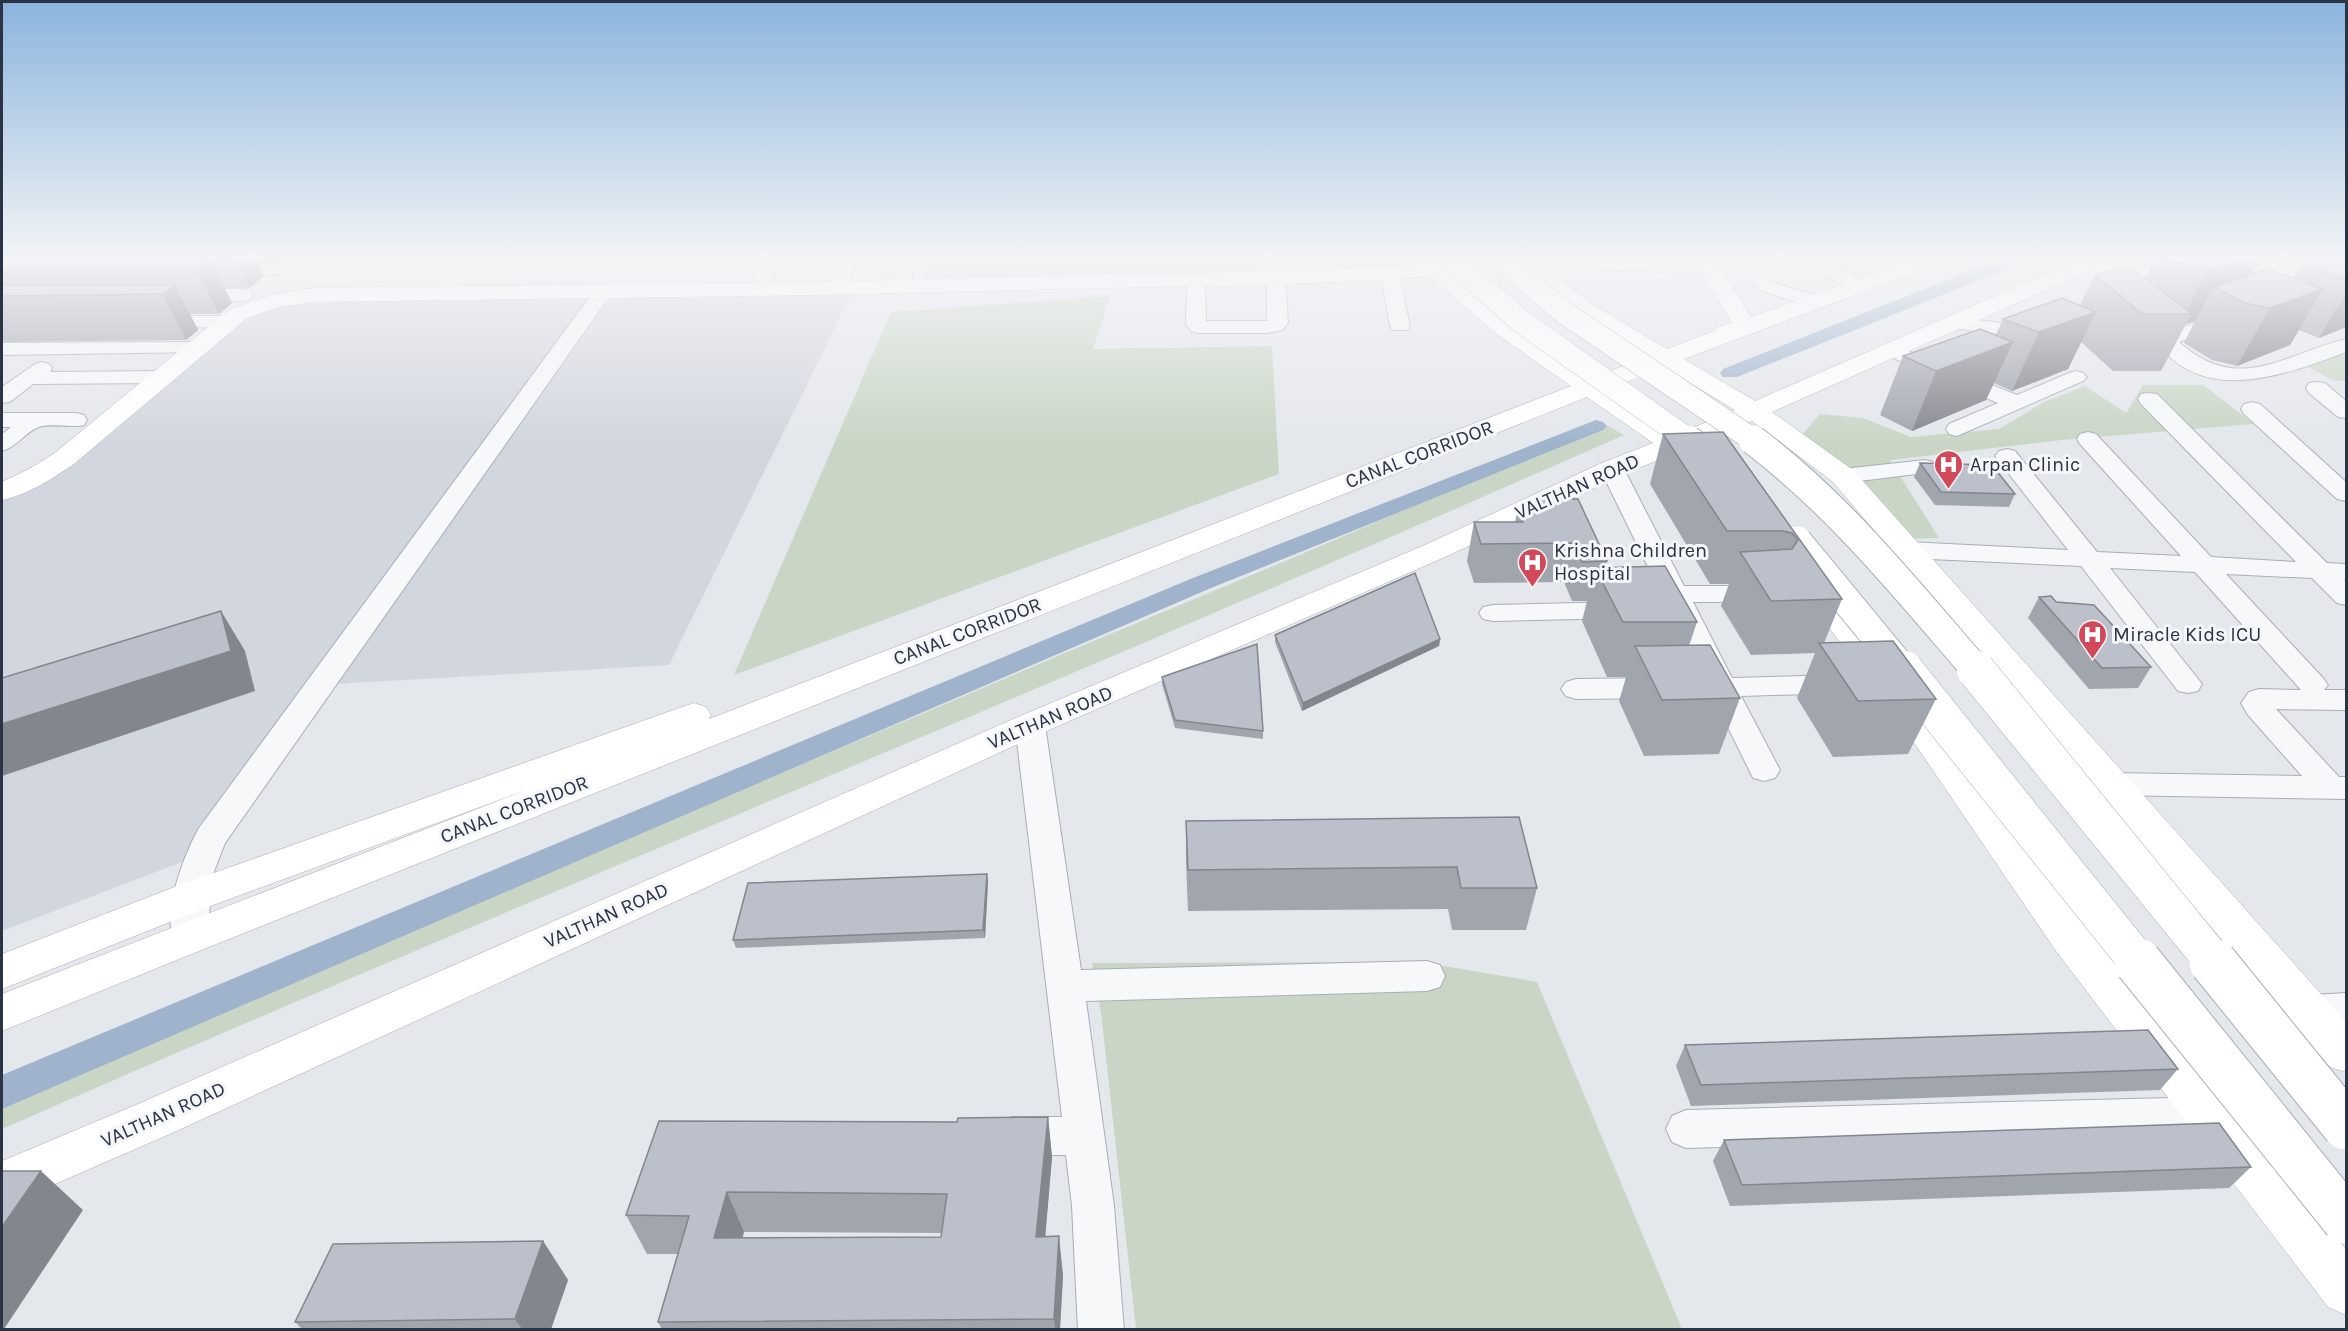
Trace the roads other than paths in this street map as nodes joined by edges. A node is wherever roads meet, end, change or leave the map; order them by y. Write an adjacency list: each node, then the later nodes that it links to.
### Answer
1 (583, 320): 74 (street)
2 (1196, 320): 3 (street)
3 (1278, 320)
4 (1399, 320): 17 (street)
5 (1496, 320): 32 (main road)
6 (1519, 320): 46 (main road, bridge)
7 (1577, 320): 83 (main road, bridge)
8 (1603, 320): 16 (main road)
9 (1741, 320): 18 (main road)
10 (1765, 320): 18 (main road, CANAL CORRIDOR)
11 (1959, 320): 15 (main road, VALTHAN ROAD)
12 (2226, 320): 21 (street)
13 (220, 321): 14 (street); 23 (main road)
14 (133, 322)
15 (1952, 323): 19 (street); 26 (main road, VALTHAN ROAD)
16 (1609, 324): 18 (main road); 27 (main road)
17 (1400, 326)
18 (1745, 327): 27 (main road, CANAL CORRIDOR)
19 (2055, 327)
20 (2157, 329): 21 (street)
21 (2178, 335): 24 (street)
22 (2298, 339): 24 (street)
23 (197, 348): 25 (street); 29 (main road)
24 (2338, 348)
25 (2, 349)
26 (1891, 350): 36 (street); 38 (main road, VALTHAN ROAD)
27 (1665, 359): 32 (main road, CANAL CORRIDOR); 38 (main road)
28 (46, 365): 31 (street)
29 (163, 377): 31 (street); 51 (main road)
30 (2076, 377): 36 (street)
31 (27, 378): 34 (street)
32 (1580, 382): 46 (main road); 74 (main road); 75 (main road, CANAL CORRIDOR)
33 (2317, 388): 39 (street)
34 (2, 397)
35 (2150, 399): 56 (street)
36 (2017, 403): 43 (street)
37 (2252, 409): 52 (street)
38 (1754, 411): 46 (main road, VALTHAN ROAD); 50 (main road)
39 (2346, 411)
40 (2, 420): 41 (street)
41 (34, 420): 42 (street); 45 (street)
42 (76, 420)
43 (1957, 429)
44 (2088, 439): 55 (street)
45 (2, 444)
46 (1673, 444): 49 (main road, VALTHAN ROAD)
47 (2007, 456): 54 (street)
48 (1925, 467): 50 (street)
49 (1612, 469): 60 (street); 70 (main road, VALTHAN ROAD)
50 (1844, 476): 53 (main road)
51 (2, 492)
52 (2346, 494)
53 (1908, 550): 54 (street); 72 (main road)
54 (2089, 559): 55 (street); 63 (street)
55 (2203, 565): 56 (street); 66 (street)
56 (2320, 570): 57 (street); 59 (street)
57 (2346, 572)
58 (1763, 594): 60 (street)
59 (2346, 597)
60 (1665, 605): 61 (street); 67 (street)
61 (1493, 613)
62 (2102, 618): 63 (street)
63 (2137, 620): 65 (street)
64 (1886, 682): 67 (street); 82 (main road); 88 (main road, bridge)
65 (2188, 684)
66 (2313, 685)
67 (1722, 688): 68 (street); 71 (street)
68 (1576, 689)
69 (2346, 700): 73 (street)
70 (1030, 724): 78 (street); 87 (main road, VALTHAN ROAD)
71 (1764, 770)
72 (2110, 784): 73 (street); 79 (main road)
73 (2339, 788)
74 (191, 897): 75 (street); 76 (main road)
75 (189, 937): 80 (main road, CANAL CORRIDOR)
76 (2, 972)
77 (1426, 976): 78 (street)
78 (1065, 986): 85 (street)
79 (2329, 1010): 81 (main road)
80 (2, 1013)
81 (2346, 1053)
82 (2210, 1114): 84 (street); 89 (main road)
83 (2346, 1126)
84 (1686, 1129)
85 (1084, 1136): 86 (street); 90 (street)
86 (979, 1137)
87 (2, 1184)
88 (2346, 1220)
89 (2346, 1289)
90 (1101, 1329)

